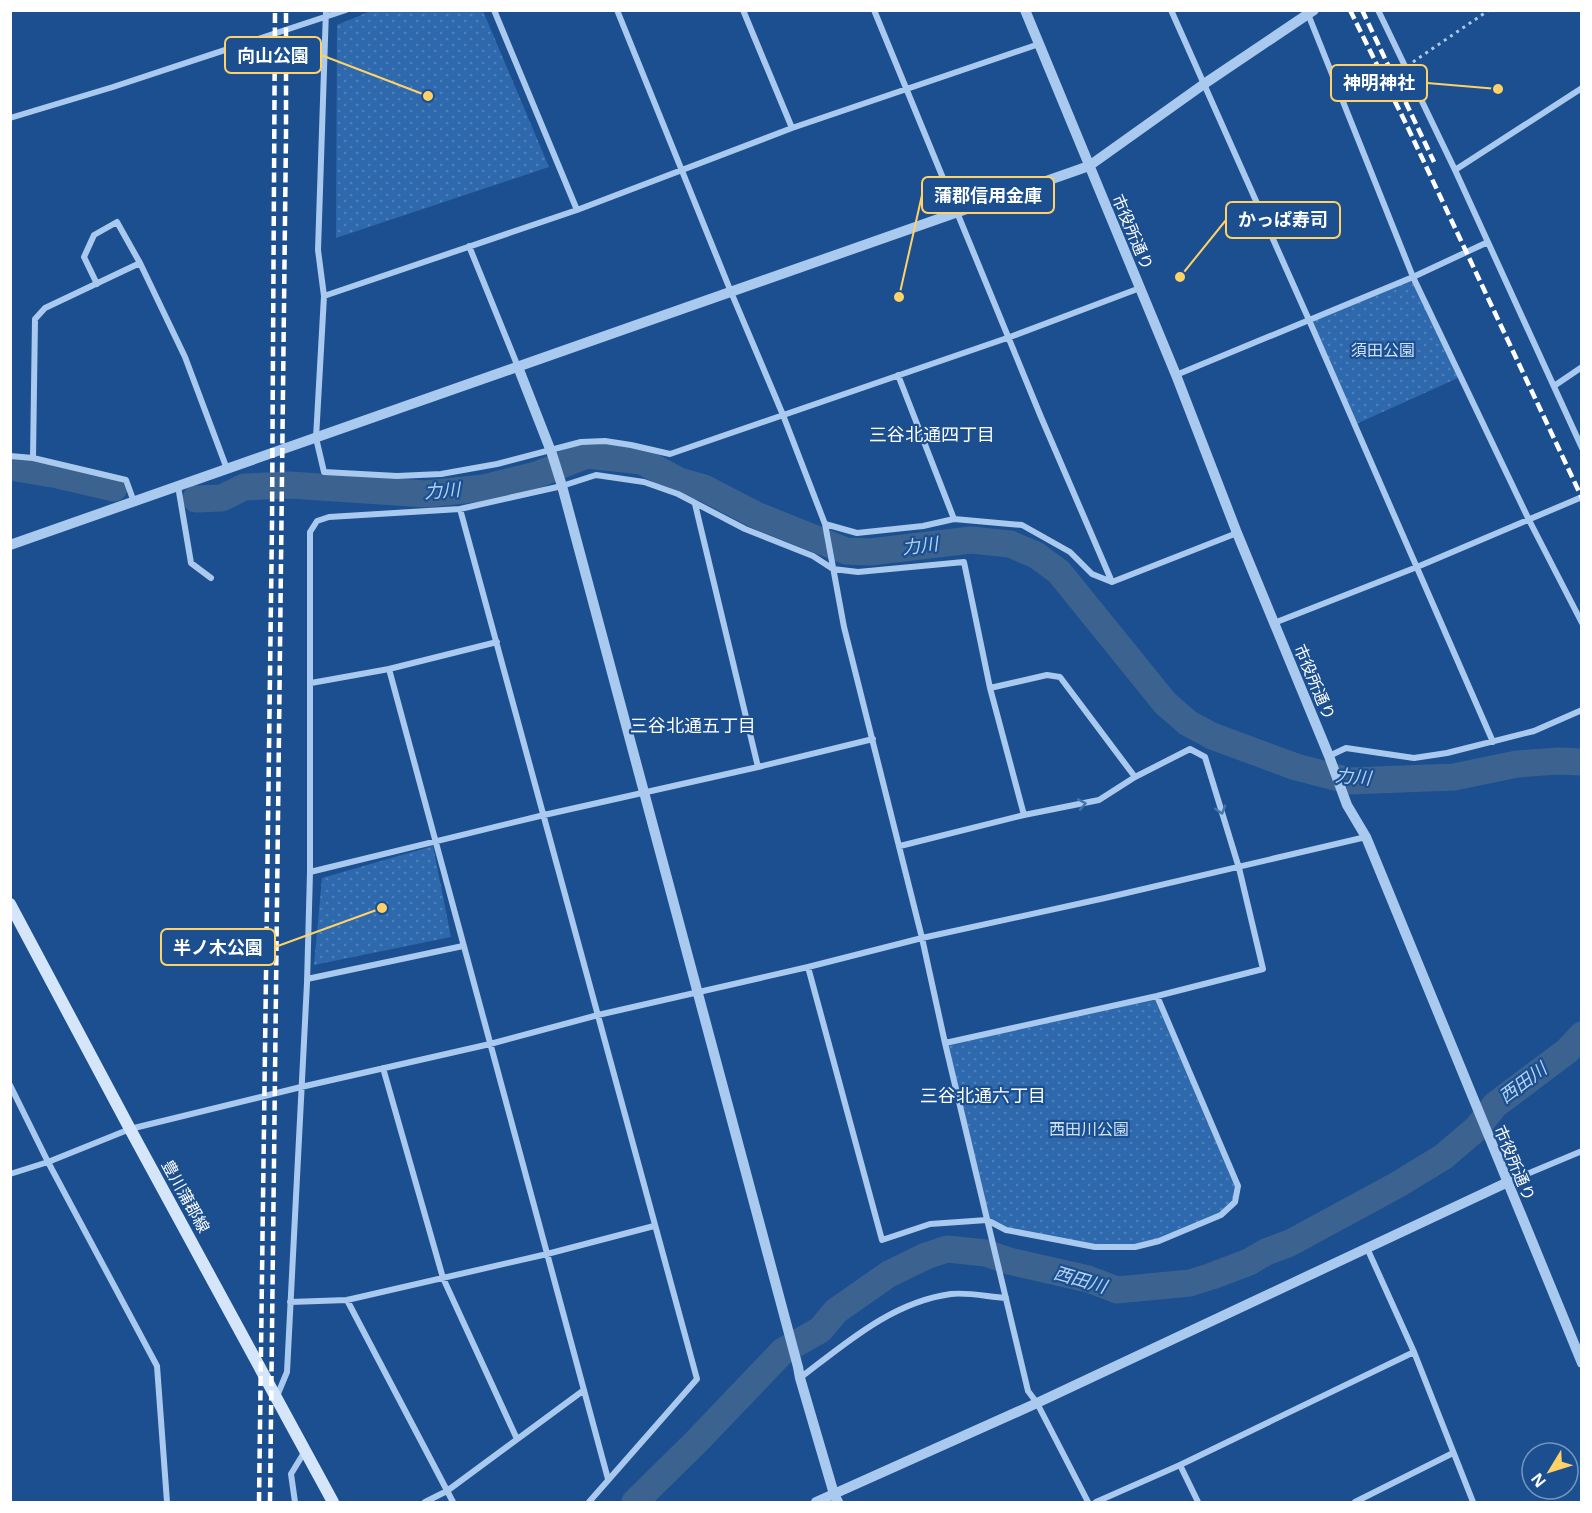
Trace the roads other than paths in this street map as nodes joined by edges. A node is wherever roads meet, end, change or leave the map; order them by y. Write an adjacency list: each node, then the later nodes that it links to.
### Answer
1 (346, 10): 10 (street)
2 (494, 10): 20 (street)
3 (617, 10): 18 (street)
4 (743, 10): 16 (street)
5 (874, 10): 14 (street)
6 (1025, 10): 11 (street, 市役所通り)
7 (1171, 10): 12 (street)
8 (1378, 10): 19 (street)
9 (1309, 12): 12 (street); 25 (street)
10 (326, 14): 15 (street); 29 (street)
11 (1039, 44): 14 (street); 17 (street, 市役所通り)
12 (1204, 84): 17 (street); 30 (street)
13 (1581, 88): 19 (street)
14 (906, 90): 16 (street); 21 (street)
15 (10, 118)
16 (792, 128): 18 (street)
17 (1089, 166): 21 (street); 27 (street, 市役所通り)
18 (681, 170): 20 (street); 28 (street)
19 (1455, 170): 22 (street)
20 (577, 210): 23 (street)
21 (957, 212): 28 (street); 31 (street)
22 (1488, 242): 25 (street); 36 (street)
23 (469, 246): 29 (street); 32 (street)
24 (140, 263): 26 (street); 26 (street); 43 (street)
25 (1413, 277): 30 (street); 51 (street)
26 (97, 284): 42 (street)
27 (1140, 288): 31 (street); 35 (street, 市役所通り)
28 (731, 292): 32 (street); 37 (street)
29 (324, 296): 38 (street)
30 (1309, 320): 35 (street); 55 (street)
31 (1010, 337): 34 (street); 58 (street)
32 (518, 367): 38 (street); 40 (street)
33 (1581, 367): 36 (street)
34 (898, 375): 37 (street); 50 (street)
35 (1176, 375): 53 (street, 市役所通り)
36 (1554, 386): 39 (street)
37 (783, 415): 40 (street); 52 (street)
38 (316, 438): 40 (street); 43 (street)
39 (1581, 448)
40 (551, 452): 45 (street)
41 (10, 456): 42 (street)
42 (33, 458): 47 (street)
43 (227, 469): 44 (street)
44 (178, 486): 47 (street); 57 (street)
45 (562, 486): 48 (street); 49 (street); 71 (street)
46 (1581, 497): 51 (street)
47 (134, 502): 54 (street)
48 (695, 504): 56 (street); 69 (street)
49 (460, 509): 61 (street); 63 (street)
50 (954, 519): 52 (street); 58 (street)
51 (1529, 520): 55 (street); 60 (street)
52 (826, 527): 56 (street)
53 (1237, 533): 58 (street); 59 (street, 市役所通り)
54 (10, 545)
55 (1418, 567): 59 (street); 67 (street)
56 (833, 569): 64 (street); 66 (street)
57 (211, 578)
58 (1112, 582)
59 (1274, 623): 68 (street, 市役所通り)
60 (1581, 623)
61 (497, 642): 62 (street); 72 (street)
62 (389, 669): 63 (street); 75 (street)
63 (311, 683): 78 (street)
64 (990, 688): 70 (street); 73 (street)
65 (1581, 710): 67 (street)
66 (873, 739): 69 (street); 76 (street)
67 (1493, 742): 68 (street)
68 (1329, 756): 74 (street, 市役所通り)
69 (758, 767): 71 (street)
70 (1135, 777): 73 (street, one-way to 70); 77 (street, one-way to 77)
71 (644, 793): 72 (street); 84 (street)
72 (544, 815): 75 (street); 86 (street)
73 (1024, 815): 76 (street)
74 (1366, 837): 77 (street); 96 (street, 市役所通り)
75 (436, 842): 78 (street); 81 (street)
76 (900, 846): 80 (street)
77 (1239, 868): 80 (street); 85 (street)
78 (310, 872): 83 (street)
79 (10, 904): 92 (main road, 豊川蒲郡線)
80 (922, 938): 82 (street); 87 (street)
81 (463, 946): 83 (street); 88 (street)
82 (808, 967): 84 (street); 97 (street)
83 (307, 979): 91 (street)
84 (698, 992): 86 (street); 107 (street)
85 (1157, 996): 87 (street); 97 (street)
86 (598, 1015): 88 (street); 98 (street)
87 (945, 1043): 97 (street)
88 (490, 1044): 89 (street); 100 (street)
89 (383, 1068): 91 (street); 101 (street)
90 (10, 1085): 94 (street)
91 (301, 1087): 92 (street); 104 (street)
92 (130, 1129): 94 (street); 109 (main road, 豊川蒲郡線)
93 (1581, 1151): 96 (street)
94 (48, 1162): 95 (street); 118 (street)
95 (10, 1173)
96 (1508, 1182): 99 (street); 106 (street, 市役所通り)
97 (987, 1220): 103 (street)
98 (654, 1226): 100 (street); 115 (street)
99 (1367, 1248): 105 (street); 110 (street)
100 (547, 1254): 101 (street); 108 (street)
101 (443, 1278): 102 (street); 111 (street)
102 (347, 1300): 104 (street); 116 (street)
103 (1007, 1301): 107 (street); 110 (street)
104 (290, 1302): 109 (street)
105 (1414, 1352): 113 (street); 114 (street)
106 (1581, 1363)
107 (800, 1378): 117 (street)
108 (584, 1390): 111 (street); 115 (street)
109 (277, 1396): 112 (main road, 豊川蒲郡線)
110 (1037, 1403): 117 (street); 125 (street)
111 (517, 1439): 116 (street)
112 (305, 1450): 119 (street); 120 (main road, 豊川蒲郡線)
113 (1453, 1453): 128 (street); 129 (street)
114 (1180, 1465): 126 (street); 127 (street)
115 (608, 1479): 123 (street)
116 (447, 1491): 121 (street); 122 (street)
117 (836, 1498): 124 (street)
118 (167, 1503)
119 (295, 1503)
120 (333, 1503)
121 (425, 1503)
122 (453, 1503)
123 (589, 1503)
124 (816, 1503)
125 (1088, 1503)
126 (1096, 1503)
127 (1198, 1503)
128 (1355, 1503)
129 (1473, 1503)

